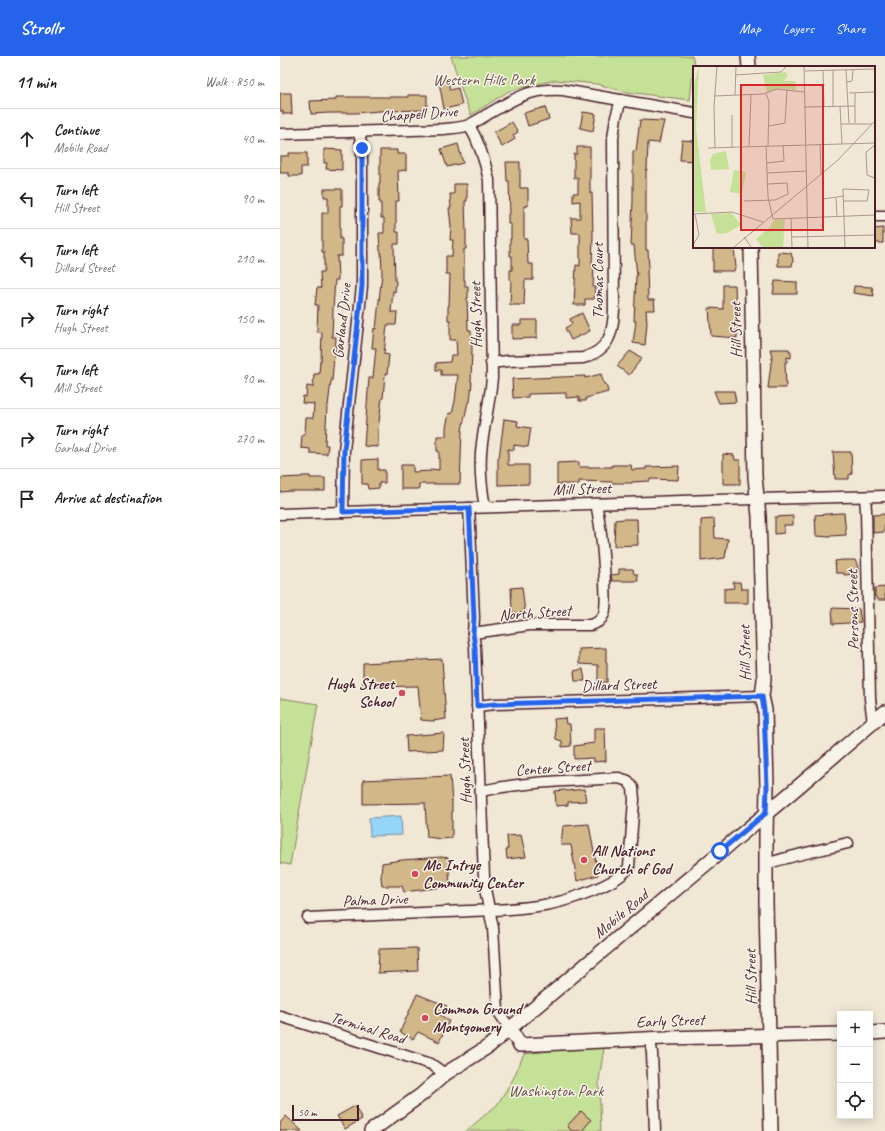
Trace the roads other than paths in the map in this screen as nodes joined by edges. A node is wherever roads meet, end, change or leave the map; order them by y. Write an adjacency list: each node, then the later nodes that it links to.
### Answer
1 (621, 100): 2 (street, Chappell Drive); 3 (street, Chappell Drive); 7 (street, Thomas Court)
2 (693, 113)
3 (469, 125): 4 (street, Chappell Drive); 7 (street, Hugh Street)
4 (359, 132): 5 (street, Chappell Drive); 14 (street, Garland Drive)
5 (280, 134)
6 (751, 248): 10 (street, Hill Street)
7 (491, 363): 12 (street, Hugh Street)
8 (865, 496): 9 (street, Mill Street); 10 (street, Mill Street); 20 (street, Persons Street)
9 (885, 496)
10 (757, 499): 11 (street, Mill Street); 17 (street, Hill Street)
11 (596, 504): 12 (street, Mill Street); 16 (street, North Street)
12 (485, 507): 13 (street, Mill Street)
13 (469, 508): 14 (street, Mill Street); 16 (street, Hugh Street)
14 (343, 512): 15 (street, Mill Street)
15 (280, 514)
16 (473, 633): 18 (street, Hugh Street)
17 (762, 696): 18 (street, Dillard Street); 22 (street, Hill Street)
18 (477, 706): 21 (street, Hugh Street)
19 (885, 712): 20 (street, Mobile Road)
20 (873, 723): 22 (street, Mobile Road)
21 (481, 791): 25 (street, Center Street); 26 (street, Hugh Street)
22 (766, 813): 24 (street, Hill Street); 29 (street, Mobile Road)
23 (848, 843): 24 (street)
24 (766, 864): 33 (street, Hill Street)
25 (627, 871): 26 (street, Palma Drive)
26 (489, 911): 27 (street, Palma Drive); 29 (street, Hugh Street)
27 (308, 918)
28 (280, 1016): 35 (street, Terminal Road)
29 (510, 1029): 34 (street, Early Street); 35 (street, Mobile Road)
30 (885, 1032): 31 (street)
31 (873, 1033)
32 (837, 1034): 33 (street, Early Street)
33 (770, 1035): 34 (street, Early Street); 38 (street, Hill Street)
34 (650, 1039): 37 (street)
35 (445, 1074): 36 (street, Mobile Road)
36 (371, 1131)
37 (655, 1131)
38 (772, 1131)

